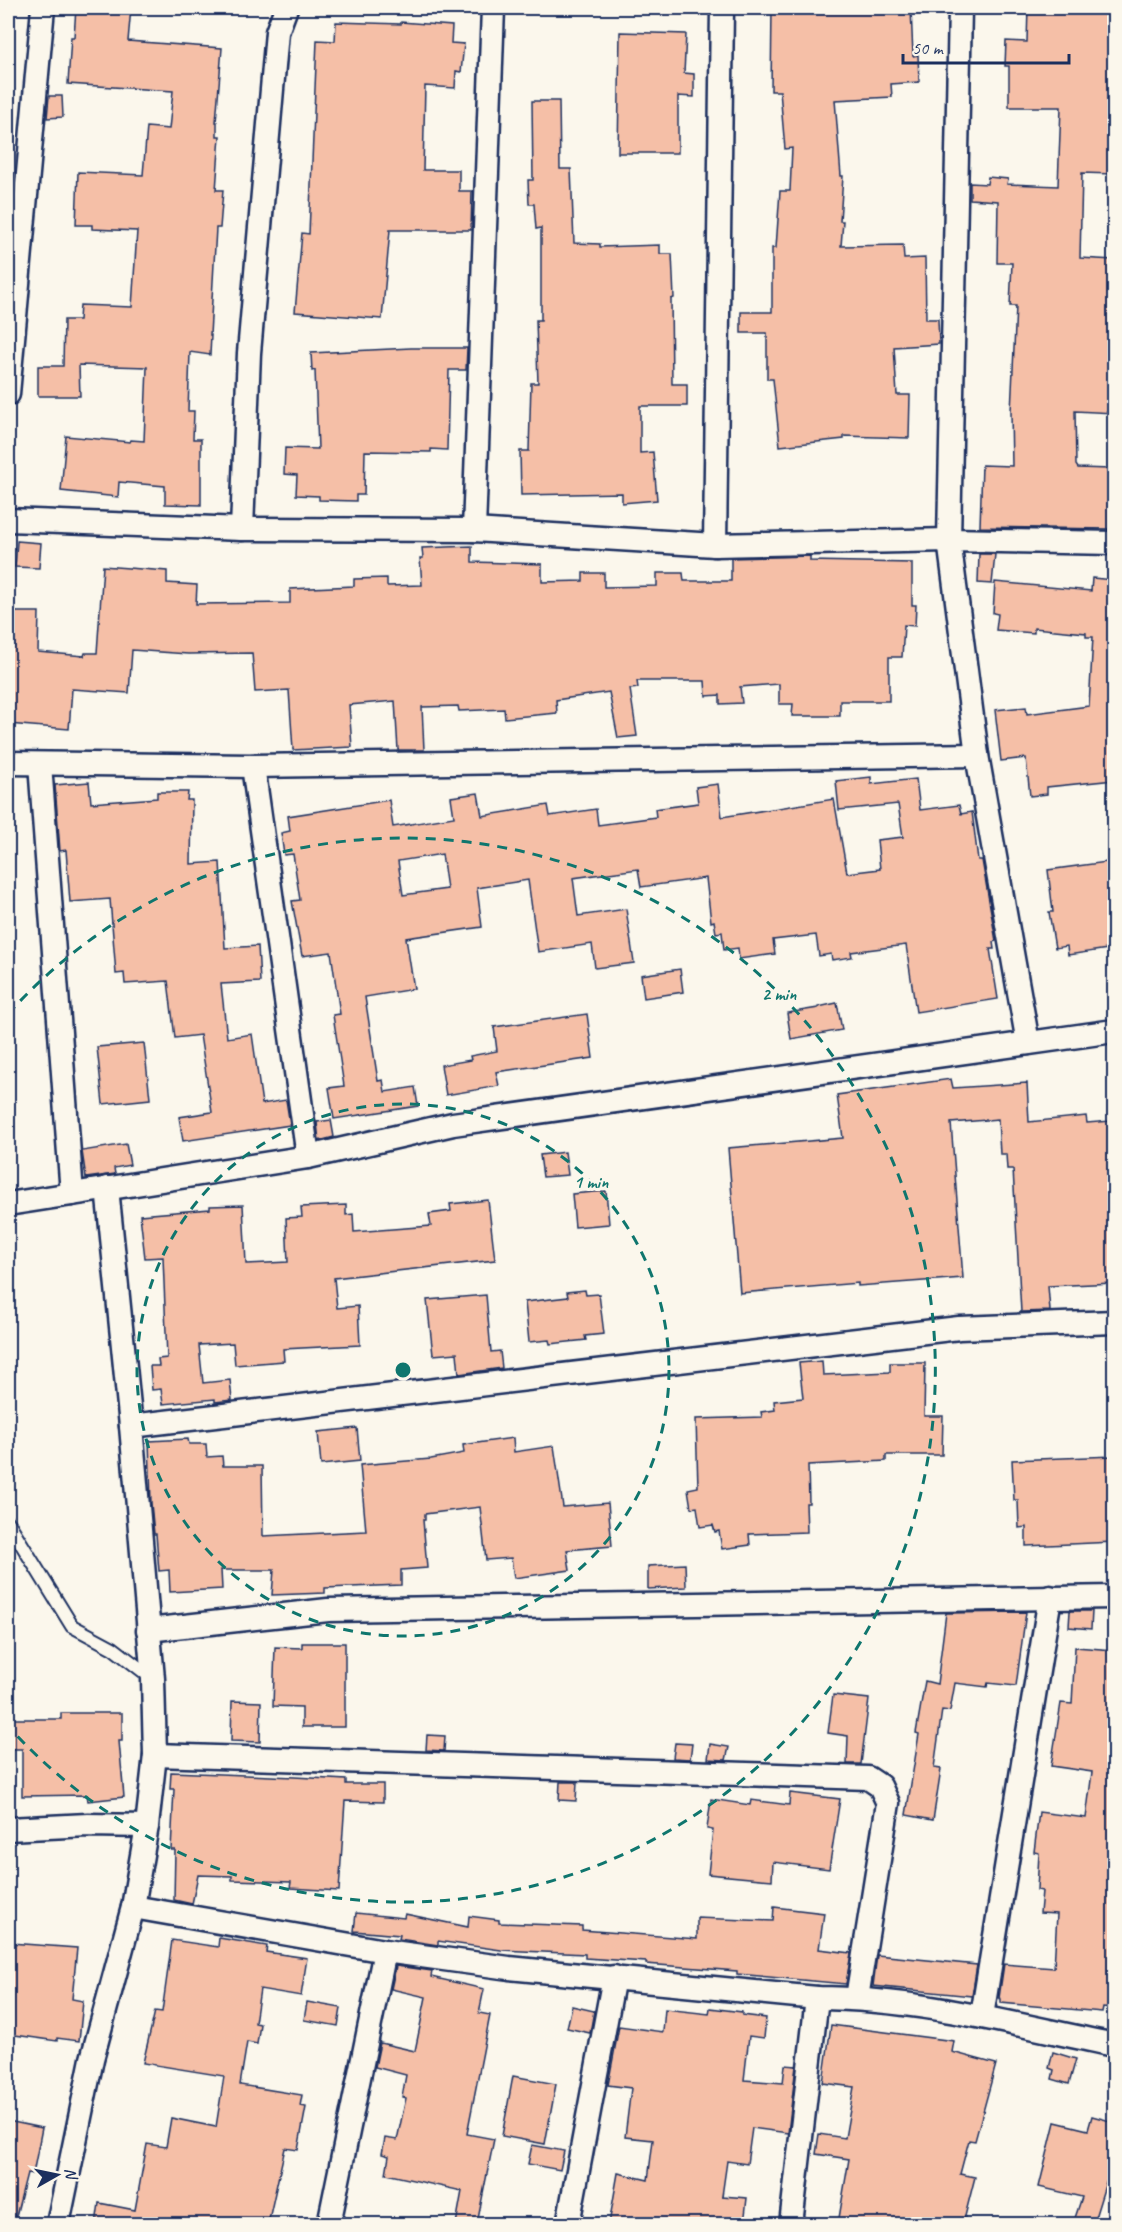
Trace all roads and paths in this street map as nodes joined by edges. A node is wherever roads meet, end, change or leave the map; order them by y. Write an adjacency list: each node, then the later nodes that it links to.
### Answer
1 (42, 8): 6 (street)
2 (286, 8): 8 (street)
3 (493, 8): 9 (street)
4 (722, 8): 12 (street)
5 (960, 8): 10 (street)
6 (8, 394)
7 (8, 520): 8 (street)
8 (242, 529): 9 (street)
9 (474, 530): 12 (street)
10 (949, 540): 11 (street); 12 (street); 13 (street)
11 (1114, 543)
12 (715, 545)
13 (977, 755): 16 (street); 18 (street)
14 (8, 763): 15 (street)
15 (40, 764): 16 (street); 21 (street)
16 (253, 766): 19 (street)
17 (1114, 1031): 18 (street)
18 (1028, 1043): 19 (street)
19 (308, 1157): 20 (street)
20 (107, 1188): 21 (street); 24 (street)
21 (72, 1194): 22 (street)
22 (8, 1203)
23 (1114, 1322): 24 (street)
24 (131, 1426): 28 (street)
25 (8, 1522): 29 (lane)
26 (1050, 1597): 27 (street); 28 (street); 38 (street)
27 (1114, 1597)
28 (148, 1630): 29 (street)
29 (153, 1679): 30 (street)
30 (155, 1755): 31 (street); 37 (street)
31 (147, 1826): 32 (street); 33 (street)
32 (8, 1829)
33 (133, 1907): 34 (street); 40 (street)
34 (385, 1951): 35 (street); 41 (street)
35 (614, 1977): 36 (street); 42 (street)
36 (817, 1998): 37 (street); 43 (street)
37 (857, 1998): 38 (street)
38 (982, 2016): 39 (street)
39 (1114, 2045)
40 (58, 2224)
41 (329, 2224)
42 (568, 2224)
43 (791, 2224)

